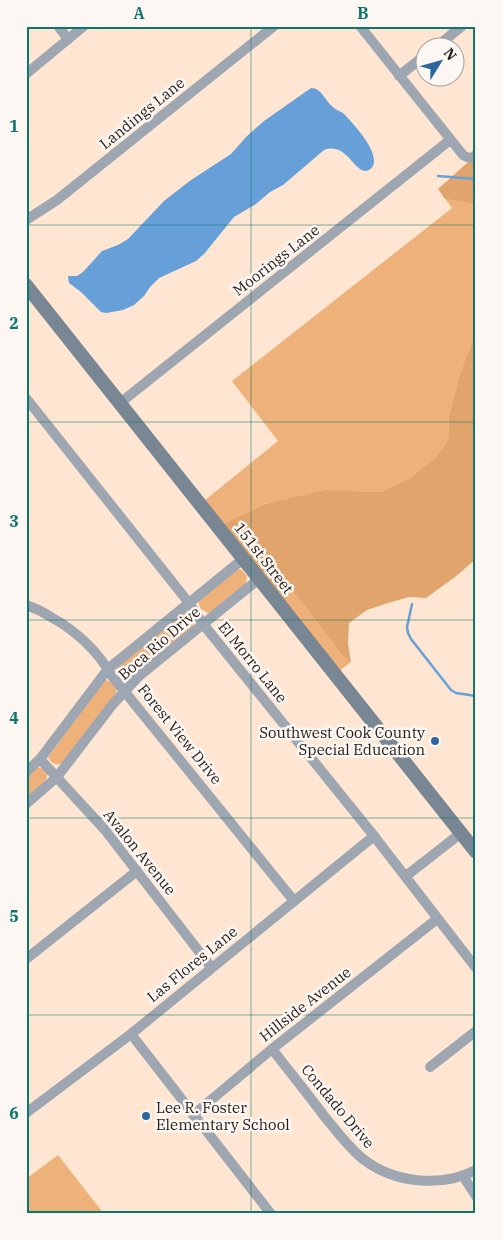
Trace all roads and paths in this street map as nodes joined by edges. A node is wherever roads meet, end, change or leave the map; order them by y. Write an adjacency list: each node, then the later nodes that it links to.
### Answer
1 (58, 26): 7 (street)
2 (84, 26): 7 (street)
3 (274, 26): 13 (street, Landings Lane)
4 (360, 26): 10 (street)
5 (462, 26): 6 (street)
6 (447, 38)
7 (68, 39): 9 (street)
8 (414, 64): 10 (street)
9 (26, 74)
10 (399, 76): 11 (street)
11 (450, 140): 12 (street); 16 (street, Moorings Lane)
12 (474, 157)
13 (26, 220)
14 (26, 285): 16 (street, 151st Street)
15 (26, 398): 19 (street, El Morro Lane)
16 (120, 403): 17 (street, 151st Street)
17 (244, 559): 18 (street, 151st Street); 19 (street, Boca Rio Drive)
18 (259, 579): 21 (street, Boca Rio Drive); 28 (street, 151st Street)
19 (189, 603): 21 (street, El Morro Lane); 22 (street, Boca Rio Drive)
20 (26, 605): 22 (street, Forest View Drive)
21 (203, 624): 23 (street, Boca Rio Drive); 29 (street, El Morro Lane)
22 (108, 669): 23 (street, Forest View Drive); 24 (street, Boca Rio Drive)
23 (126, 691): 26 (street, Boca Rio Drive); 33 (street, Forest View Drive)
24 (40, 759): 25 (street, Boca Rio Drive); 26 (street, Avalon Avenue)
25 (26, 772)
26 (57, 777): 27 (street, Boca Rio Drive); 31 (street, Avalon Avenue)
27 (26, 804)
28 (461, 833): 30 (street, 151st Street); 32 (street)
29 (374, 836): 32 (street, El Morro Lane); 33 (street, Las Flores Lane)
30 (476, 852)
31 (137, 871): 35 (street); 36 (street, Avalon Avenue)
32 (406, 876): 34 (street, El Morro Lane)
33 (294, 901): 36 (street, Las Flores Lane)
34 (437, 919): 37 (street, El Morro Lane); 40 (street, Hillside Avenue)
35 (26, 959)
36 (211, 967): 39 (street, Las Flores Lane)
37 (476, 968)
38 (476, 1031): 41 (street)
39 (130, 1034): 42 (street, Las Flores Lane); 43 (street)
40 (272, 1049): 43 (street, Hillside Avenue); 45 (street, Condado Drive)
41 (430, 1067)
42 (26, 1113)
43 (193, 1115): 47 (street)
44 (476, 1170): 45 (street, Condado Drive)
45 (463, 1176): 46 (street)
46 (476, 1196)
47 (271, 1214)

